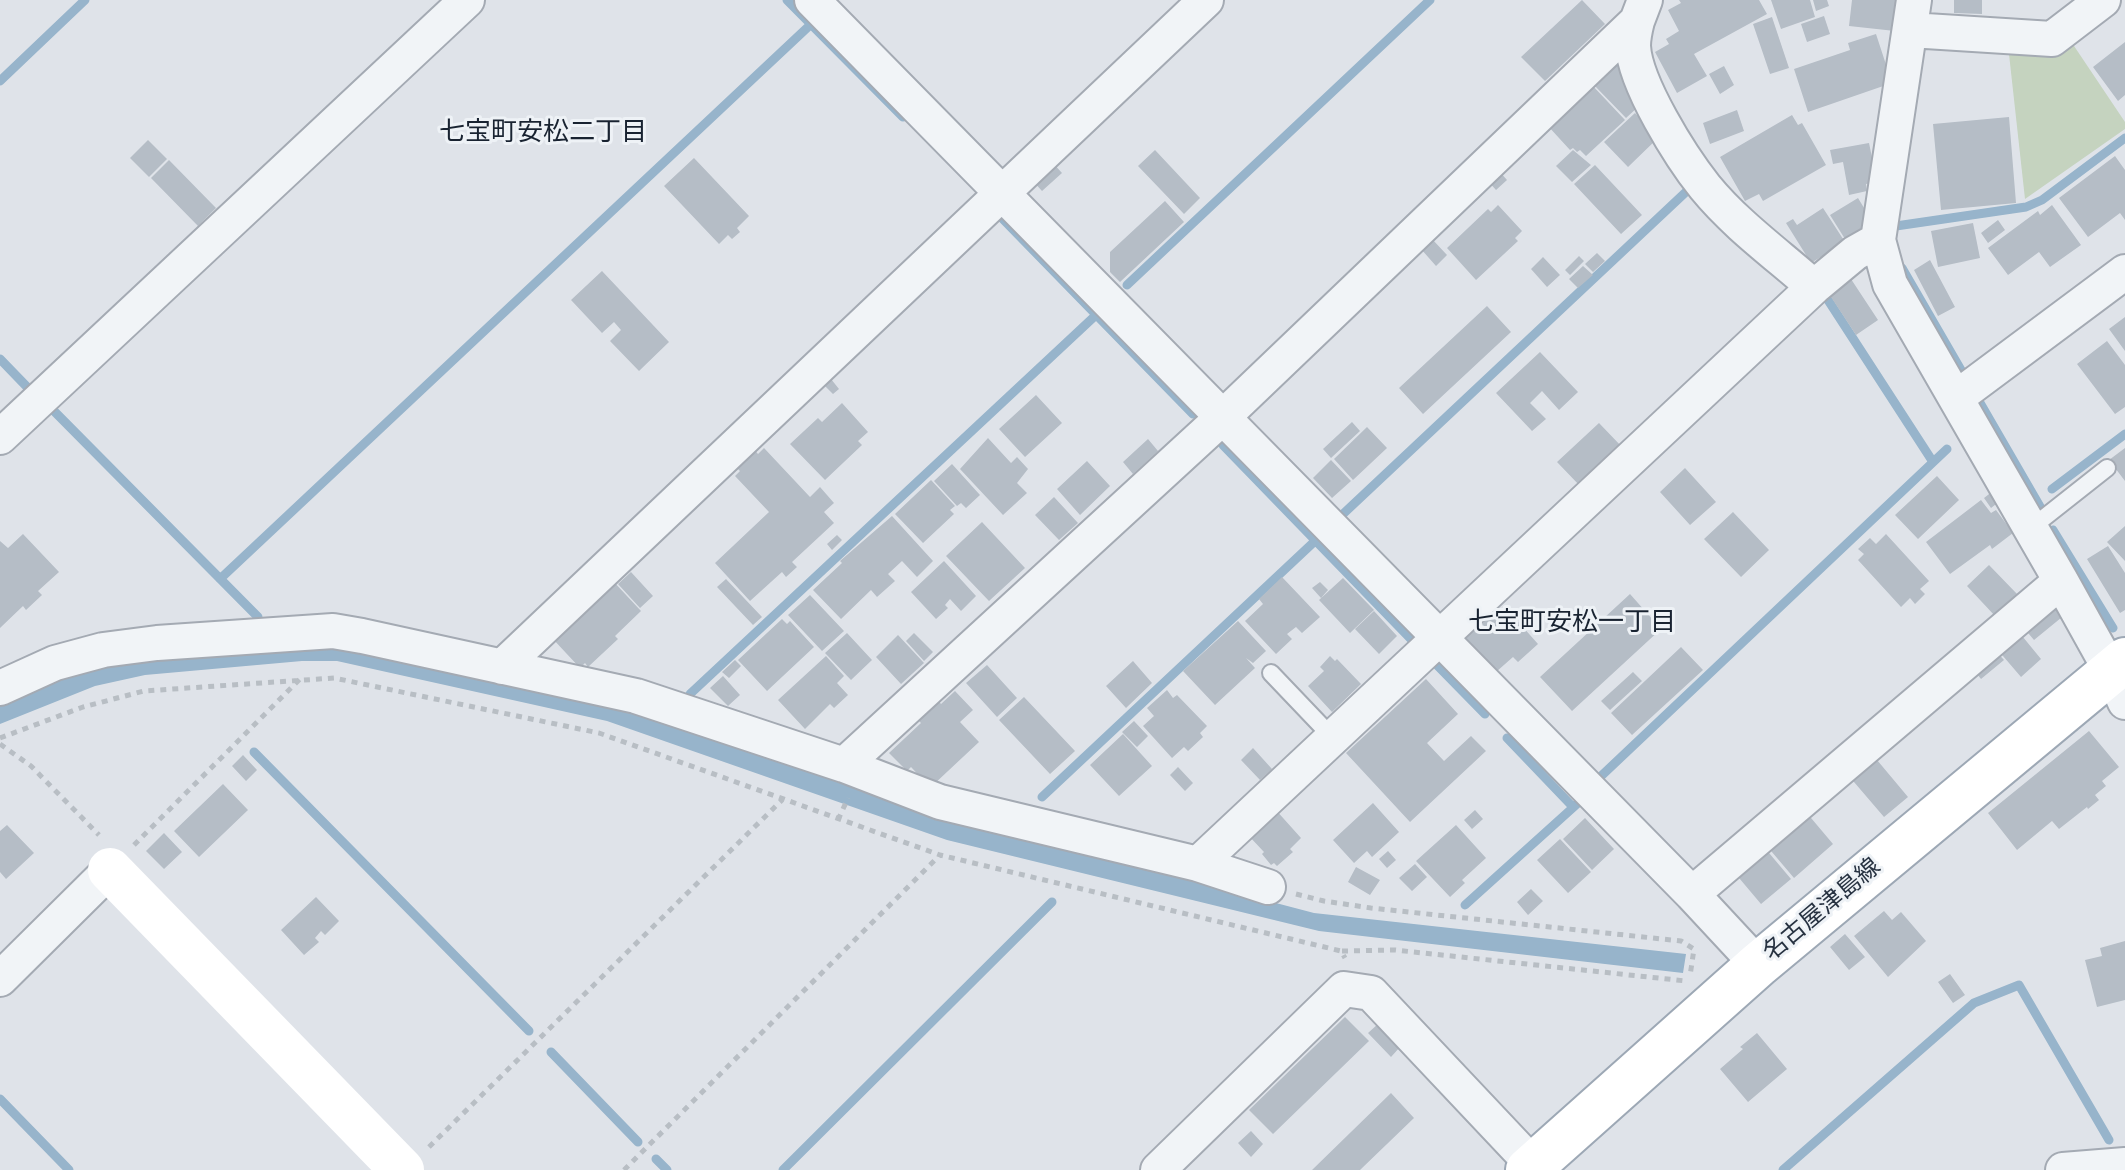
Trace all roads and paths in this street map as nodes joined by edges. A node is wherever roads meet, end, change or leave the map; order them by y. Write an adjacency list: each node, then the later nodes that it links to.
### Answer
1 (467, 0): 13 (street)
2 (812, 0): 7 (street)
3 (1206, 0): 7 (street)
4 (2103, 0): 6 (street)
5 (1641, 11): 10 (street); 12 (street)
6 (1918, 23): 8 (street)
7 (1002, 193): 12 (street); 18 (street)
8 (1878, 240): 10 (street); 11 (street)
9 (2125, 272): 11 (street)
10 (1814, 287): 17 (street)
11 (1966, 391): 15 (street)
12 (1223, 417): 17 (street); 25 (street)
13 (0, 437)
14 (2107, 468): 15 (lane)
15 (2031, 528): 16 (street)
16 (2061, 581): 20 (street); 33 (street)
17 (1439, 640): 23 (street); 33 (street)
18 (502, 667): 22 (street); 25 (street)
19 (1271, 673): 23 (lane)
20 (2120, 678): 35 (main road, 名古屋津島線)
21 (300, 679): 24 (path); 26 (path); 30 (path)
22 (0, 688)
23 (1333, 738): 31 (street)
24 (0, 741): 30 (path)
25 (844, 765): 31 (street)
26 (782, 800): 28 (path); 38 (path)
27 (844, 808): 28 (path)
28 (838, 820): 29 (path)
29 (940, 855): 34 (path); 41 (path)
30 (115, 864): 36 (street); 38 (main road)
31 (1198, 864): 32 (street)
32 (1268, 887): 34 (path)
33 (1692, 894): 35 (street)
34 (1341, 951): 37 (path)
35 (1758, 965): 40 (main road, 名古屋津島線)
36 (0, 979)
37 (1371, 993): 40 (street); 42 (street)
38 (415, 1159)
39 (2125, 1165): 43 (street)
40 (1533, 1168)
41 (624, 1170)
42 (1158, 1170)
43 (2063, 1170)

